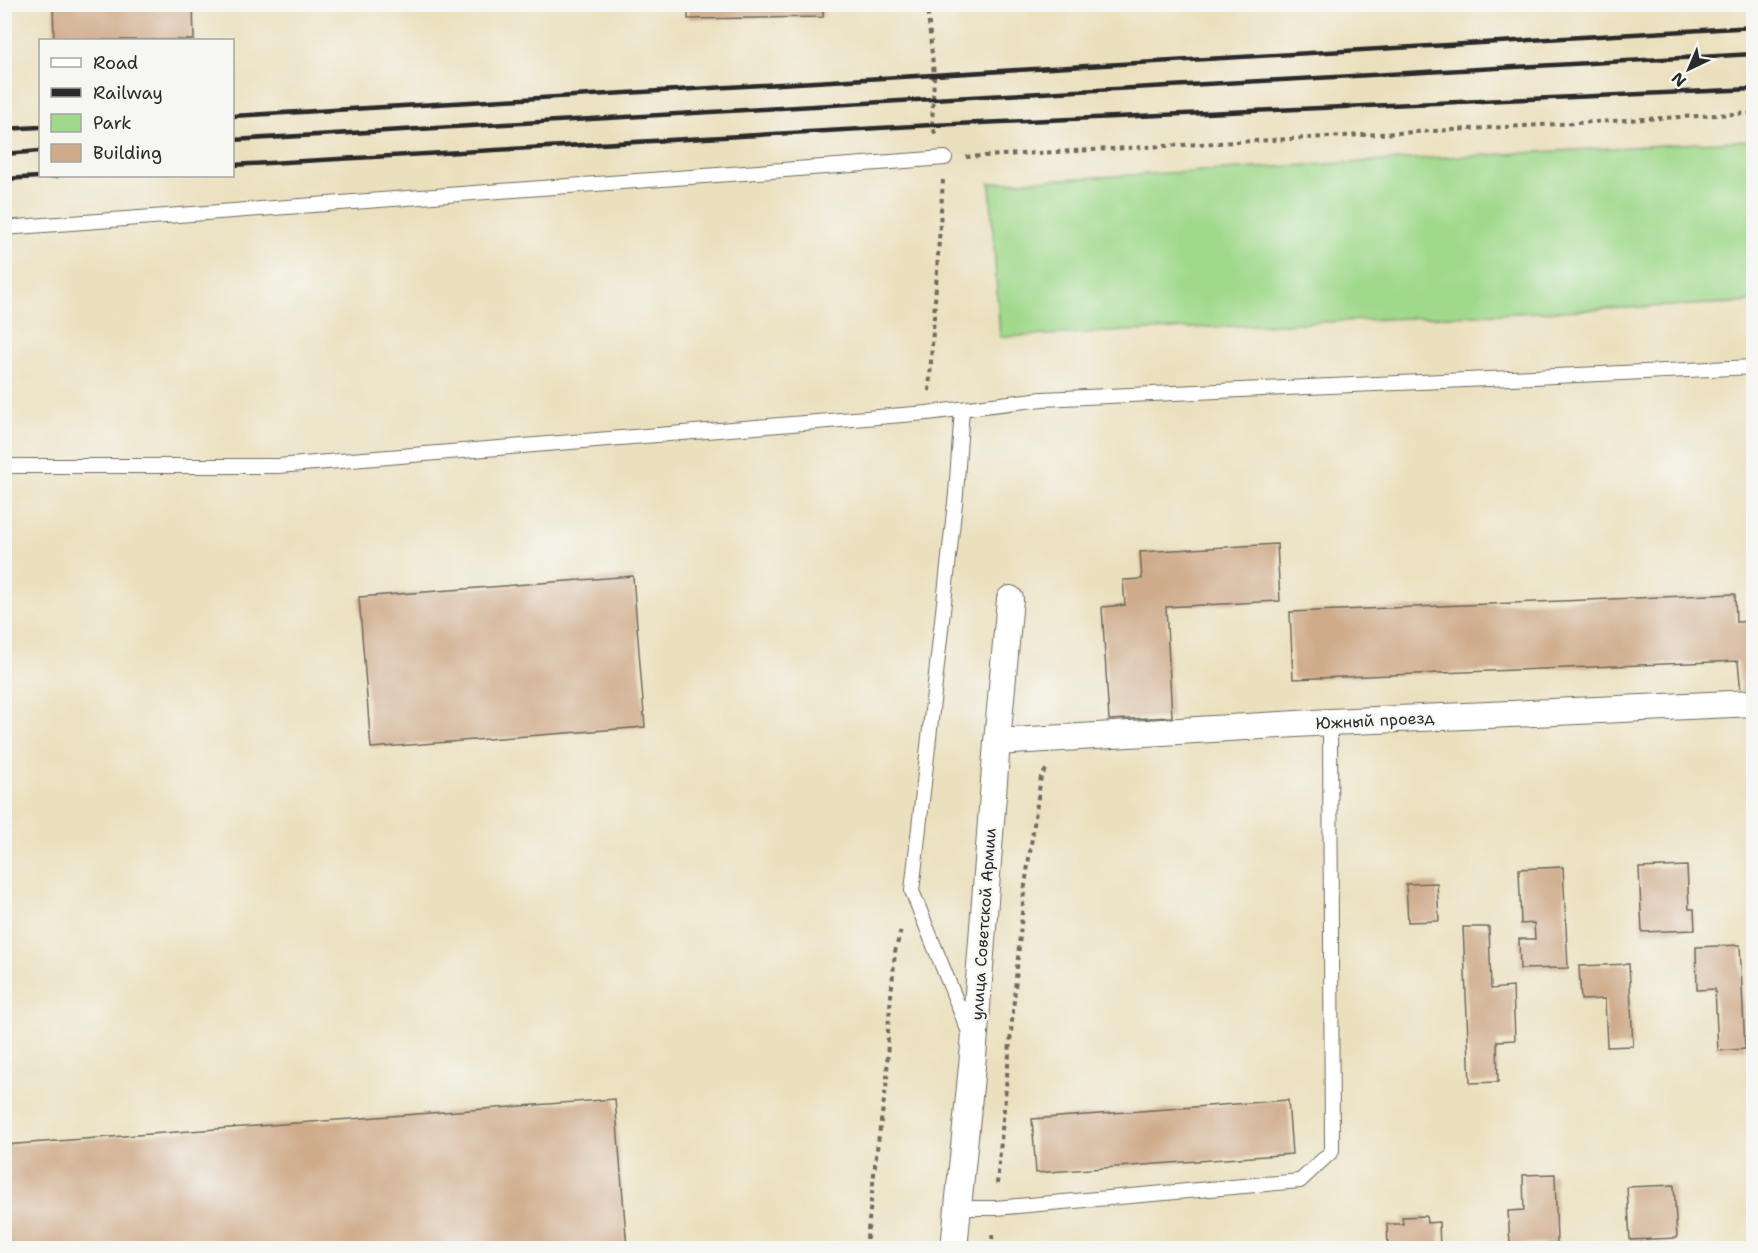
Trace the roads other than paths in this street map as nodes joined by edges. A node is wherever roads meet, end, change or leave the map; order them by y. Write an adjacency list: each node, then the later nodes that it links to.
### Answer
1 (945, 158): 2 (lane)
2 (4, 228)
3 (1754, 367): 4 (lane)
4 (962, 409): 5 (lane); 10 (lane)
5 (4, 466)
6 (1010, 599): 9 (street, улица Советской Армии)
7 (1754, 704): 8 (street, Южный проезд)
8 (1330, 722): 9 (street, Южный проезд); 11 (lane)
9 (997, 742): 10 (street, улица Советской Армии)
10 (974, 1046): 11 (street, улица Советской Армии)
11 (957, 1208): 12 (street, улица Советской Армии)
12 (954, 1248)

